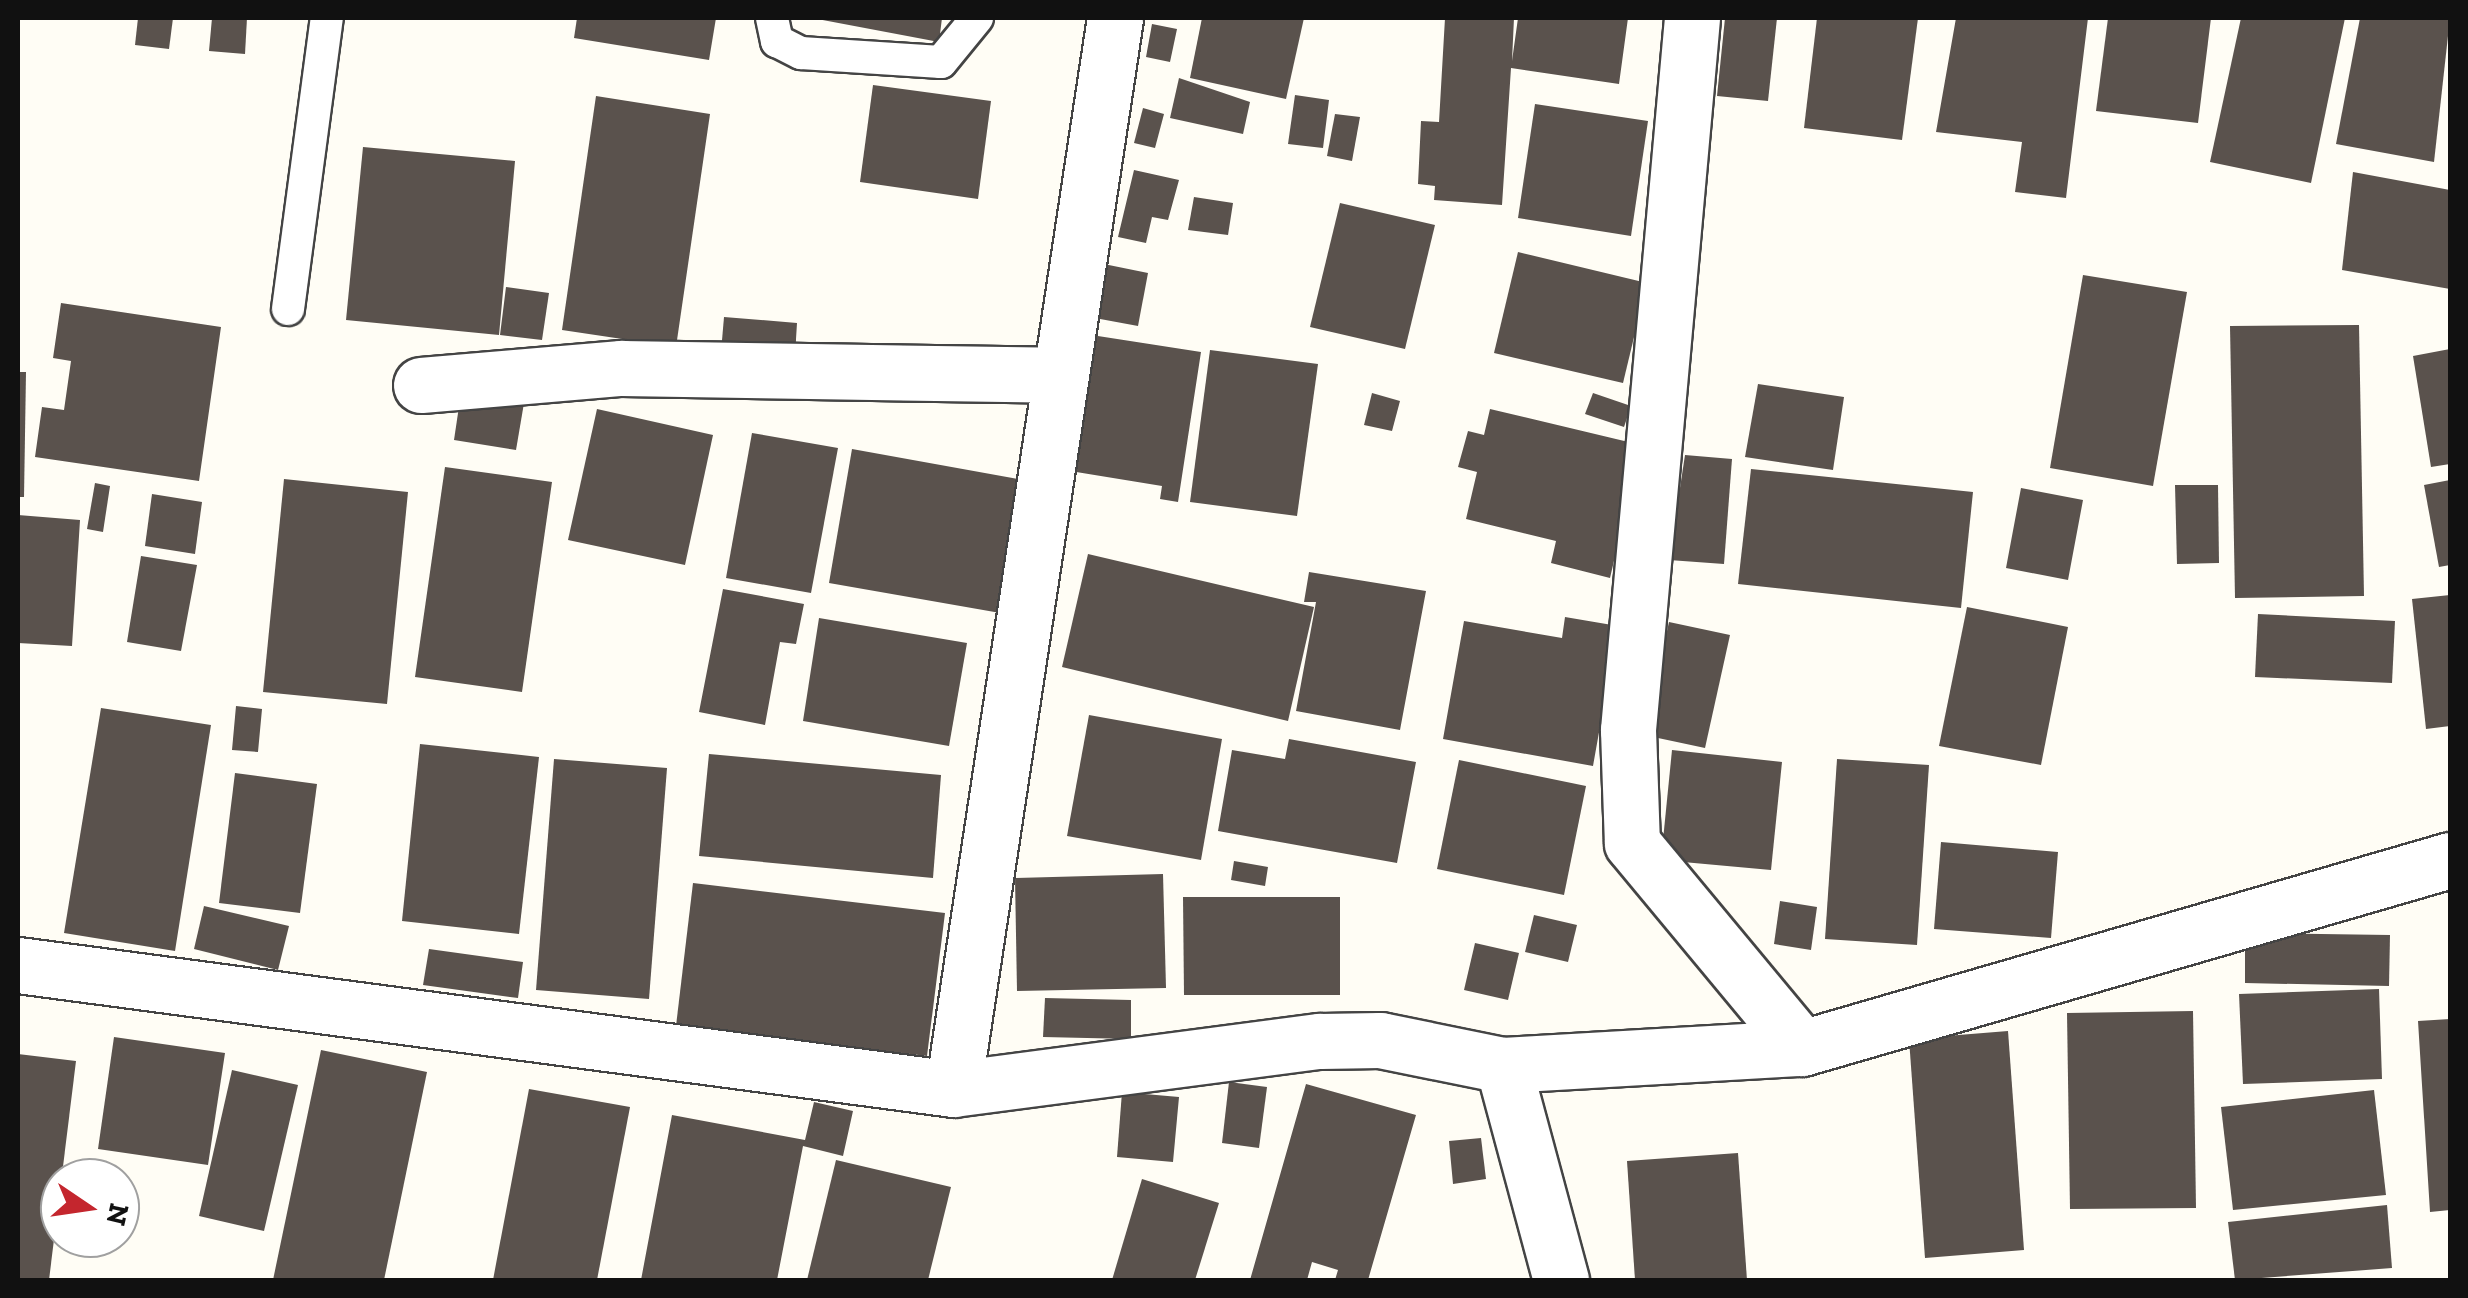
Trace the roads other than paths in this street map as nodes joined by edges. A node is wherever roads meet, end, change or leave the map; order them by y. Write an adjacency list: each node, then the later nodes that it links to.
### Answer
1 (327, 18): 6 (lane)
2 (772, 18): 3 (lane)
3 (977, 18)
4 (1115, 18): 7 (street)
5 (1692, 18): 11 (street)
6 (288, 309)
7 (1057, 375): 8 (street); 13 (street)
8 (421, 384)
9 (2450, 860): 11 (street)
10 (18, 966): 13 (street)
11 (1802, 1048): 12 (street)
12 (1503, 1065): 13 (street); 14 (street)
13 (953, 1089)
14 (1561, 1280)

